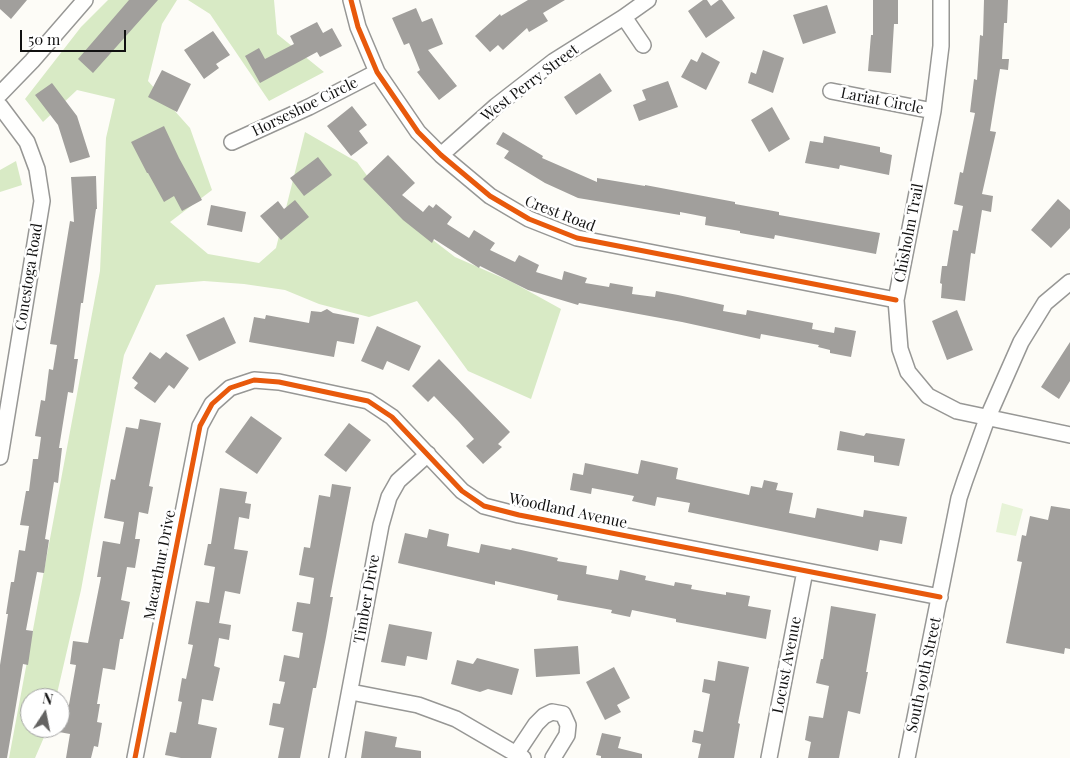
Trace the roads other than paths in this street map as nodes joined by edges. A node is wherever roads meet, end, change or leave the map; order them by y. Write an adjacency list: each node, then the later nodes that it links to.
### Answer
1 (85, 0): 9 (street)
2 (352, 0): 7 (street, Crest Road)
3 (648, 0): 5 (street, West Perry Street)
4 (941, 0): 11 (street, Chisholm Trail)
5 (624, 17): 6 (street); 13 (street, West Perry Street)
6 (643, 45)
7 (377, 72): 12 (street, Horseshoe Circle); 13 (street, Crest Road)
8 (831, 91): 11 (street, Lariat Circle)
9 (0, 94)
10 (0, 106): 20 (street, Conestoga Road)
11 (933, 111): 15 (street, Chisholm Trail)
12 (232, 142)
13 (441, 155): 15 (street, Crest Road)
14 (1070, 282): 17 (street, South 90th Street)
15 (896, 300): 17 (street, Chisholm Trail)
16 (230, 388): 19 (street, Woodland Avenue); 25 (street, Macarthur Drive)
17 (987, 419): 18 (street, Chisholm Trail); 22 (street, South 90th Street)
18 (1070, 435)
19 (428, 454): 21 (street, Woodland Avenue); 23 (street, Timber Drive)
20 (0, 457)
21 (805, 572): 22 (street, Woodland Avenue); 28 (street, Locust Avenue)
22 (940, 597): 29 (street, South 90th Street)
23 (351, 692): 24 (street); 26 (street, Timber Drive)
24 (520, 756): 27 (street)
25 (135, 758)
26 (337, 758)
27 (553, 758)
28 (769, 758)
29 (907, 758)

